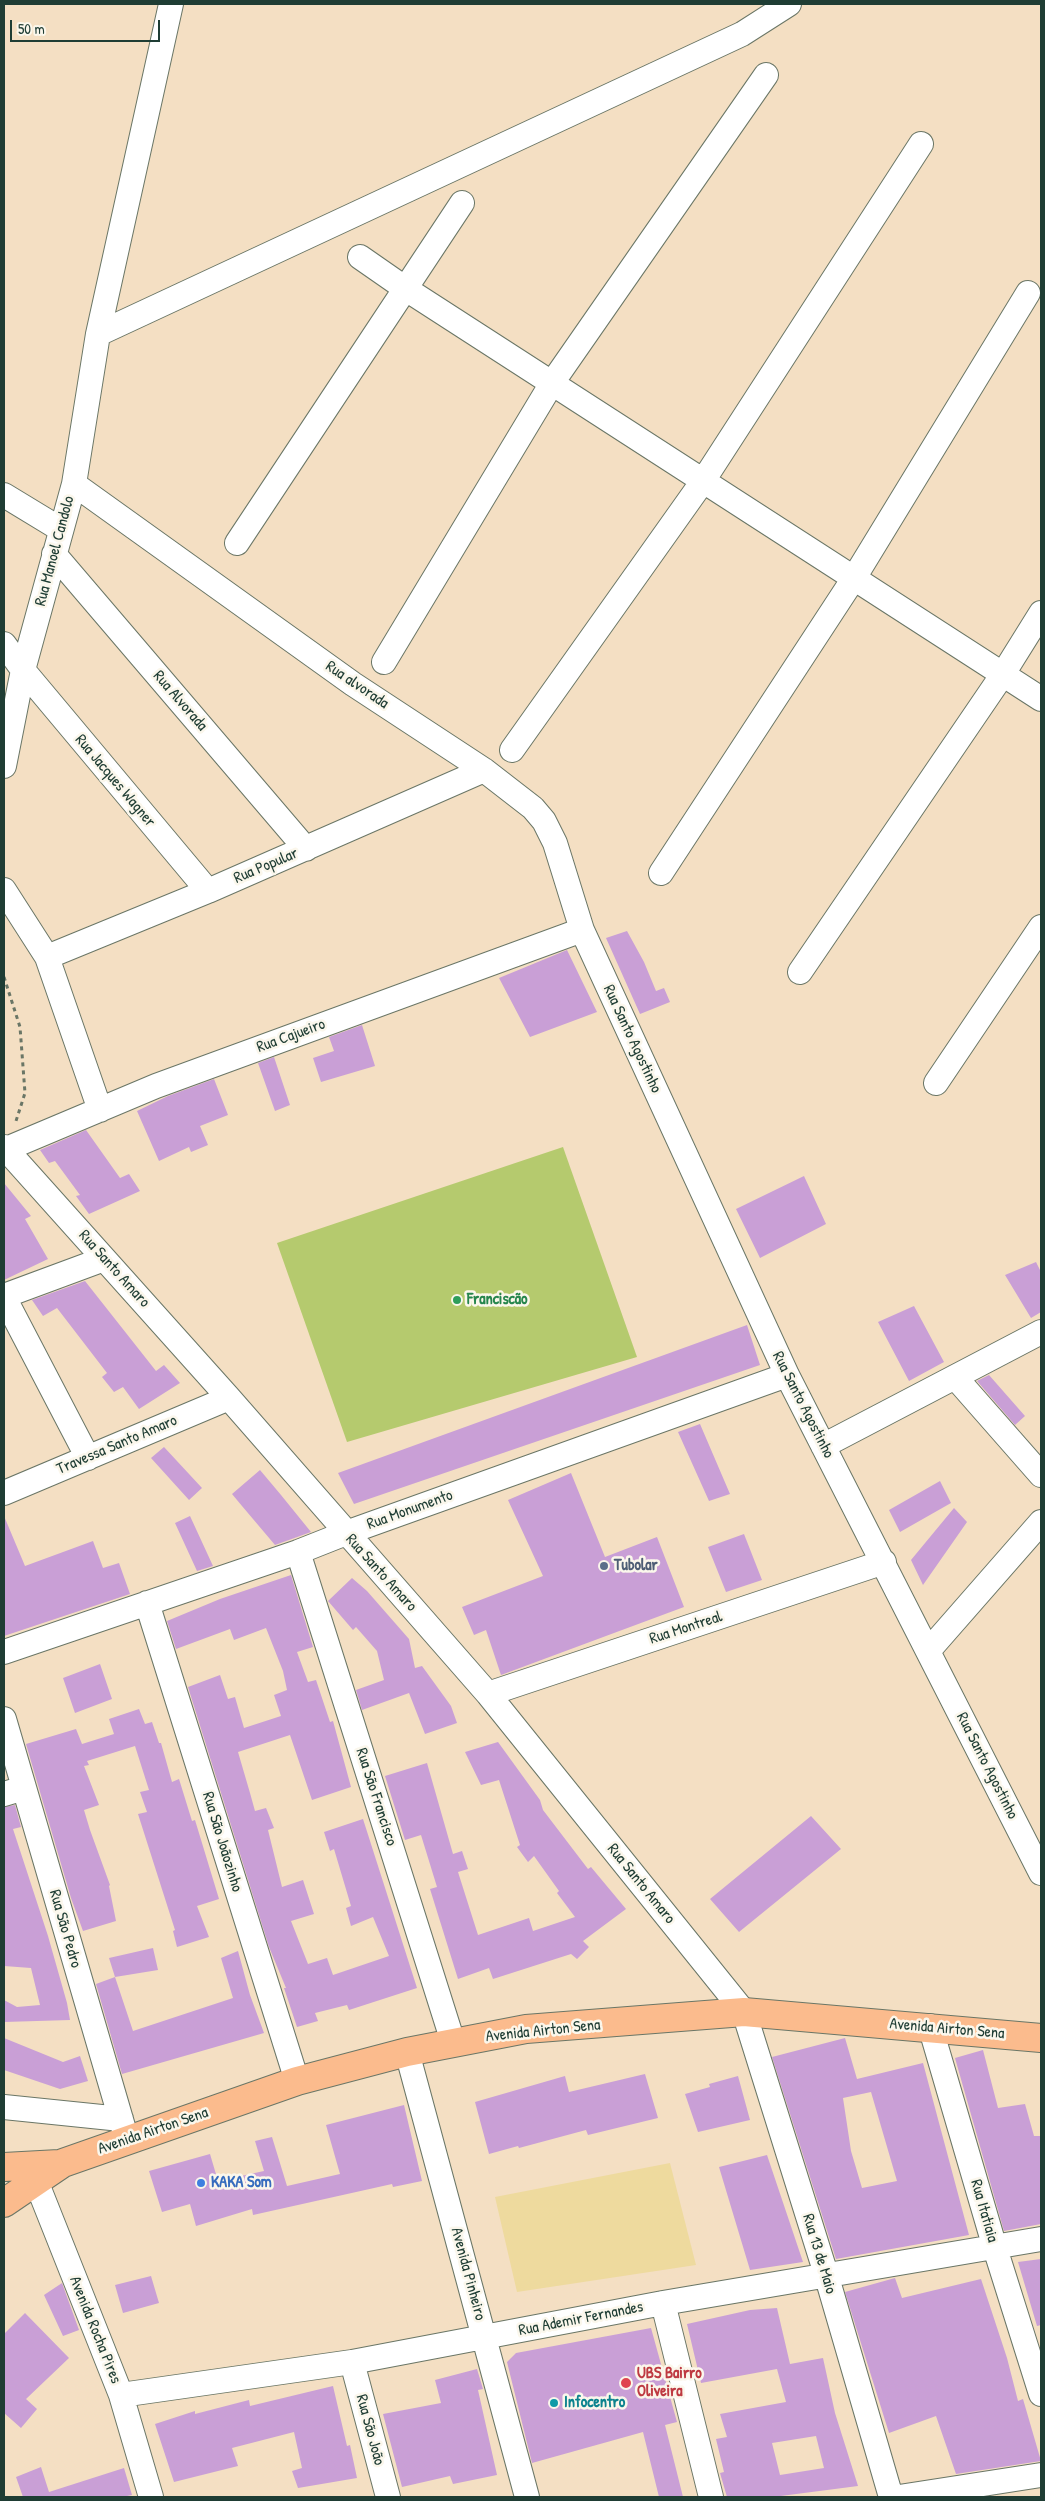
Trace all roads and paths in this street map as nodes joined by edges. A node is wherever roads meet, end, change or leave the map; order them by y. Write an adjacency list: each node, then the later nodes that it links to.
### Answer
1 (171, 4): 9 (street, Rua Manoel Candolo)
2 (789, 4): 9 (street)
3 (766, 75): 10 (street)
4 (921, 144): 11 (street)
5 (462, 203): 7 (street)
6 (360, 256): 7 (street)
7 (406, 289): 10 (street); 15 (street)
8 (1028, 293): 17 (street)
9 (98, 334): 12 (street, Rua Manoel Candolo)
10 (552, 383): 11 (street); 20 (street)
11 (704, 481): 17 (street); 24 (street)
12 (74, 484): 14 (street, Rua Manoel Candolo); 26 (street, Rua alvorada)
13 (4, 495): 14 (street)
14 (60, 529): 16 (street, Rua Manoel Candolo)
15 (237, 542)
16 (54, 554): 21 (street, Rua Manoel Candolo); 27 (street, Rua Alvorada)
17 (854, 578): 22 (street); 28 (street)
18 (1041, 613): 22 (street)
19 (4, 644): 21 (street, Rua Jacques Wagner)
20 (384, 662)
21 (23, 670): 25 (street, Rua Manoel Candolo); 30 (street, Rua Jacques Wagner)
22 (1002, 674): 23 (street); 34 (street)
23 (1041, 700)
24 (512, 750)
25 (4, 766)
26 (484, 770): 27 (street, Rua Popular); 32 (street, Rua alvorada)
27 (306, 849): 30 (street, Rua Popular)
28 (661, 873)
29 (4, 890): 33 (street)
30 (208, 891): 33 (street, Rua Popular)
31 (1041, 926): 36 (street)
32 (582, 930): 37 (street, Rua Cajueiro); 42 (street, Rua Santo Agostinho)
33 (47, 958): 37 (street)
34 (800, 972)
35 (4, 977): 38 (path)
36 (936, 1083)
37 (100, 1110): 38 (street, Rua Cajueiro)
38 (5, 1149): 39 (street, Rua Santo Amaro)
39 (104, 1259): 40 (street); 44 (street, Rua Santo Amaro)
40 (4, 1297): 46 (street)
41 (1041, 1332): 43 (street)
42 (787, 1375): 45 (street, Rua Santo Agostinho); 50 (street, Rua Monumento)
43 (955, 1376): 45 (street); 47 (street)
44 (230, 1398): 46 (street, Travessa Santo Amaro); 50 (street, Rua Santo Amaro)
45 (823, 1446): 52 (street, Rua Santo Agostinho)
46 (88, 1458): 48 (street, Travessa Santo Amaro)
47 (1041, 1475)
48 (4, 1493)
49 (1041, 1522): 54 (street)
50 (346, 1532): 51 (street, Rua Monumento); 56 (street, Rua Santo Amaro)
51 (298, 1552): 53 (street, Rua Monumento); 63 (street, Rua São Francisco)
52 (884, 1562): 54 (street, Rua Santo Agostinho); 56 (street, Rua Montreal)
53 (147, 1603): 55 (street, Rua Monumento); 65 (street, Rua São Joãozinho)
54 (929, 1650): 59 (street, Rua Santo Agostinho)
55 (4, 1652)
56 (488, 1694): 60 (street, Rua Santo Amaro)
57 (4, 1719): 58 (street, Rua São Pedro)
58 (14, 1791): 67 (street, Rua São Pedro)
59 (1041, 1873)
60 (744, 2012): 61 (main road, Avenida Airton Sena); 63 (main road, Avenida Airton Sena); 73 (street, Rua 13 de Maio)
61 (930, 2026): 62 (main road, Avenida Airton Sena); 72 (street, Rua Itatiaia)
62 (1041, 2038)
63 (454, 2042): 64 (main road, Avenida Airton Sena)
64 (407, 2052): 65 (main road, Avenida Airton Sena); 75 (street, Avenida Pinheiro)
65 (297, 2081): 67 (main road, Avenida Airton Sena)
66 (4, 2107): 67 (street, Avenida Airton Sena)
67 (124, 2129): 69 (main road, Avenida Airton Sena)
68 (4, 2167): 69 (main road)
69 (33, 2173): 70 (main road, Avenida Airton Sena); 78 (street, Avenida Rocha Pires)
70 (4, 2203)
71 (1041, 2239): 72 (street, Rua Ademir Fernandes)
72 (995, 2248): 73 (street, Rua Ademir Fernandes); 77 (street, Rua Itatiaia)
73 (826, 2274): 74 (street, Rua Ademir Fernandes); 84 (street, Rua 13 de Maio)
74 (663, 2303): 75 (street, Rua Ademir Fernandes); 83 (street)
75 (485, 2338): 76 (street, Rua Ademir Fernandes); 82 (street, Avenida Pinheiro)
76 (352, 2362): 78 (street, Rua Ademir Fernandes); 81 (street, Rua São João)
77 (1041, 2394)
78 (121, 2395): 80 (street, Avenida Rocha Pires)
79 (1041, 2475): 85 (street)
80 (151, 2497)
81 (388, 2497)
82 (527, 2497)
83 (711, 2497)
84 (891, 2497)
85 (899, 2497)

